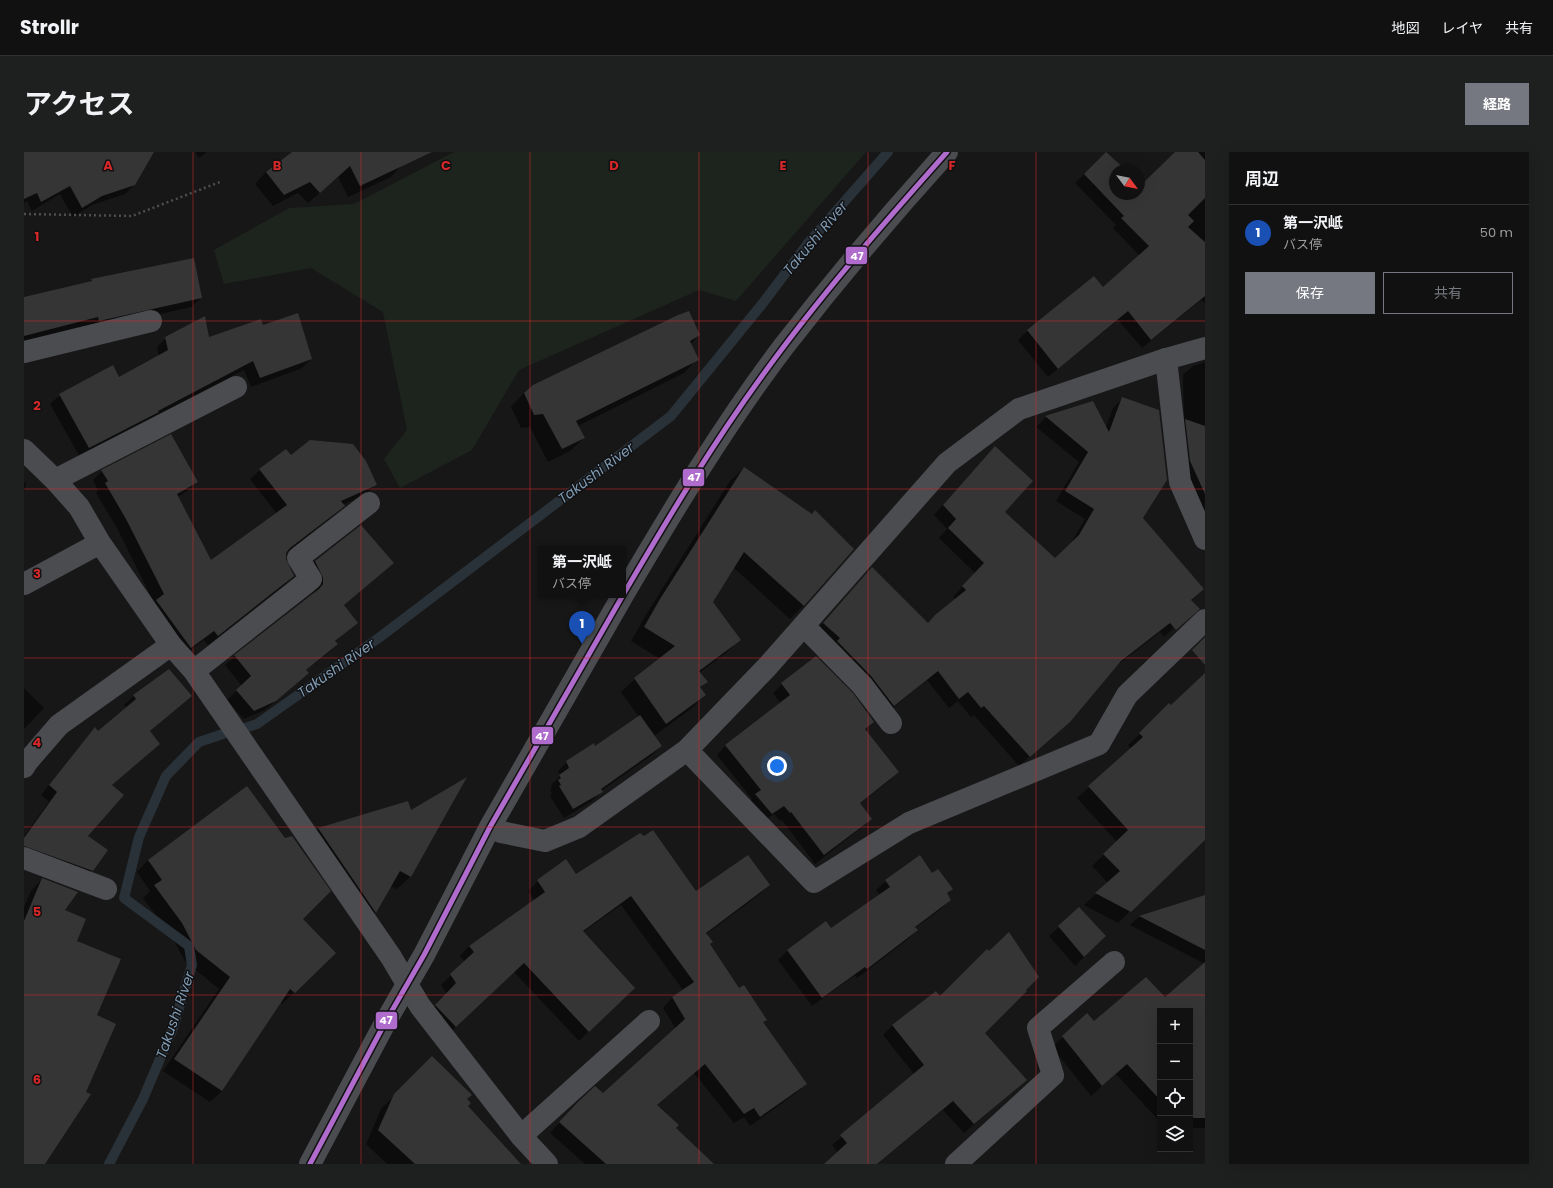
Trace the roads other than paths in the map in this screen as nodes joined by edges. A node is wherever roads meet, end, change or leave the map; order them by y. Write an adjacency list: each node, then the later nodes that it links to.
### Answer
1 (948, 152): 13 (street)
2 (150, 321): 4 (street)
3 (1205, 348): 5 (street)
4 (24, 352)
5 (1166, 359): 10 (street); 16 (street)
6 (236, 387): 8 (street)
7 (24, 450): 8 (street)
8 (55, 480): 11 (street)
9 (368, 503): 18 (street)
10 (1205, 539)
11 (100, 543): 12 (street); 17 (street)
12 (24, 584)
13 (626, 590)
14 (621, 598): 22 (street)
15 (1205, 620): 20 (street)
16 (804, 626): 19 (street); 20 (street)
17 (171, 645): 18 (street); 21 (street)
18 (194, 670): 26 (street)
19 (891, 723)
20 (688, 750): 22 (street)
21 (24, 767)
22 (490, 827): 26 (street)
23 (24, 858): 24 (street)
24 (106, 889)
25 (1114, 962): 31 (street)
26 (407, 984): 28 (street); 29 (street)
27 (649, 1021): 28 (street)
28 (521, 1136): 30 (street)
29 (310, 1164)
30 (547, 1164)
31 (956, 1164)

